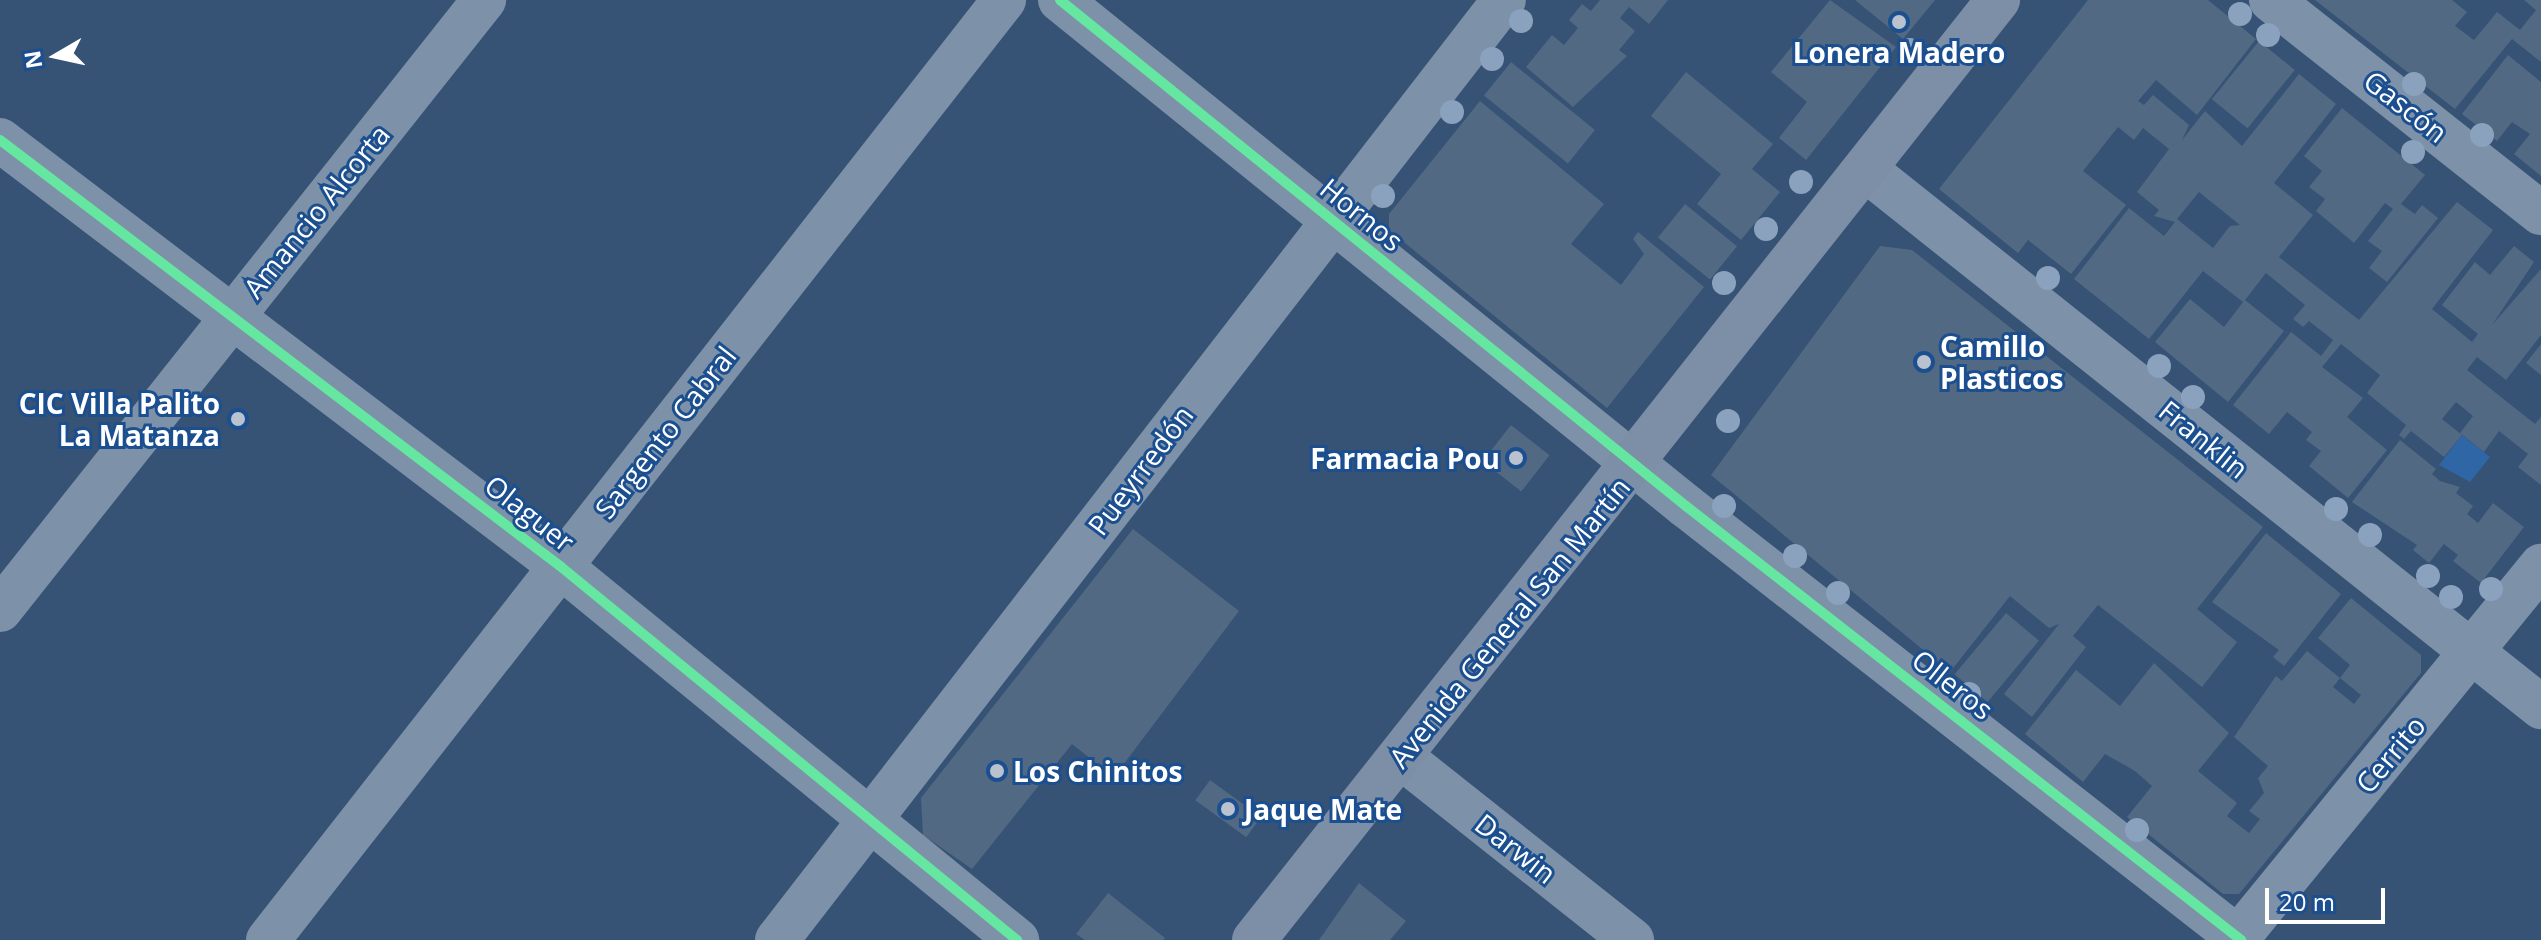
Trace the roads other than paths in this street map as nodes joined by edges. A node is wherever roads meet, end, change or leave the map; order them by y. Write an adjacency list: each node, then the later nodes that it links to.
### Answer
1 (484, 0): 11 (street, Amancio Alcorta)
2 (1004, 0): 13 (street, Sargento Cabral)
3 (1060, 0): 10 (street, Hornos)
4 (1504, 0): 10 (street, Pueyrredón)
5 (1998, 0): 8 (main road, Avenida General San Martín)
6 (2271, 0): 9 (street, Gascón)
7 (0, 140): 11 (street, Olaguer)
8 (1866, 170): 12 (main road, Avenida General San Martín); 16 (street, Franklin)
9 (2541, 213)
10 (1331, 220): 12 (street, Hornos); 19 (street, Pueyrredón)
11 (233, 315): 13 (street, Olaguer); 15 (street, Amancio Alcorta)
12 (1635, 464): 18 (main road, Avenida General San Martín); 21 (street, Olleros)
13 (560, 566): 19 (street, Olaguer); 22 (street, Sargento Cabral)
14 (2541, 566): 16 (street, Cerrito)
15 (0, 610)
16 (2473, 655): 17 (street, Franklin); 21 (street, Cerrito)
17 (2541, 707)
18 (1401, 757): 20 (main road, Avenida General San Martín); 25 (street, Darwin)
19 (870, 823): 23 (street, Pueyrredón); 24 (street, Olaguer)
20 (1263, 937)
21 (2239, 939)
22 (268, 940)
23 (777, 940)
24 (1017, 940)
25 (1632, 940)

